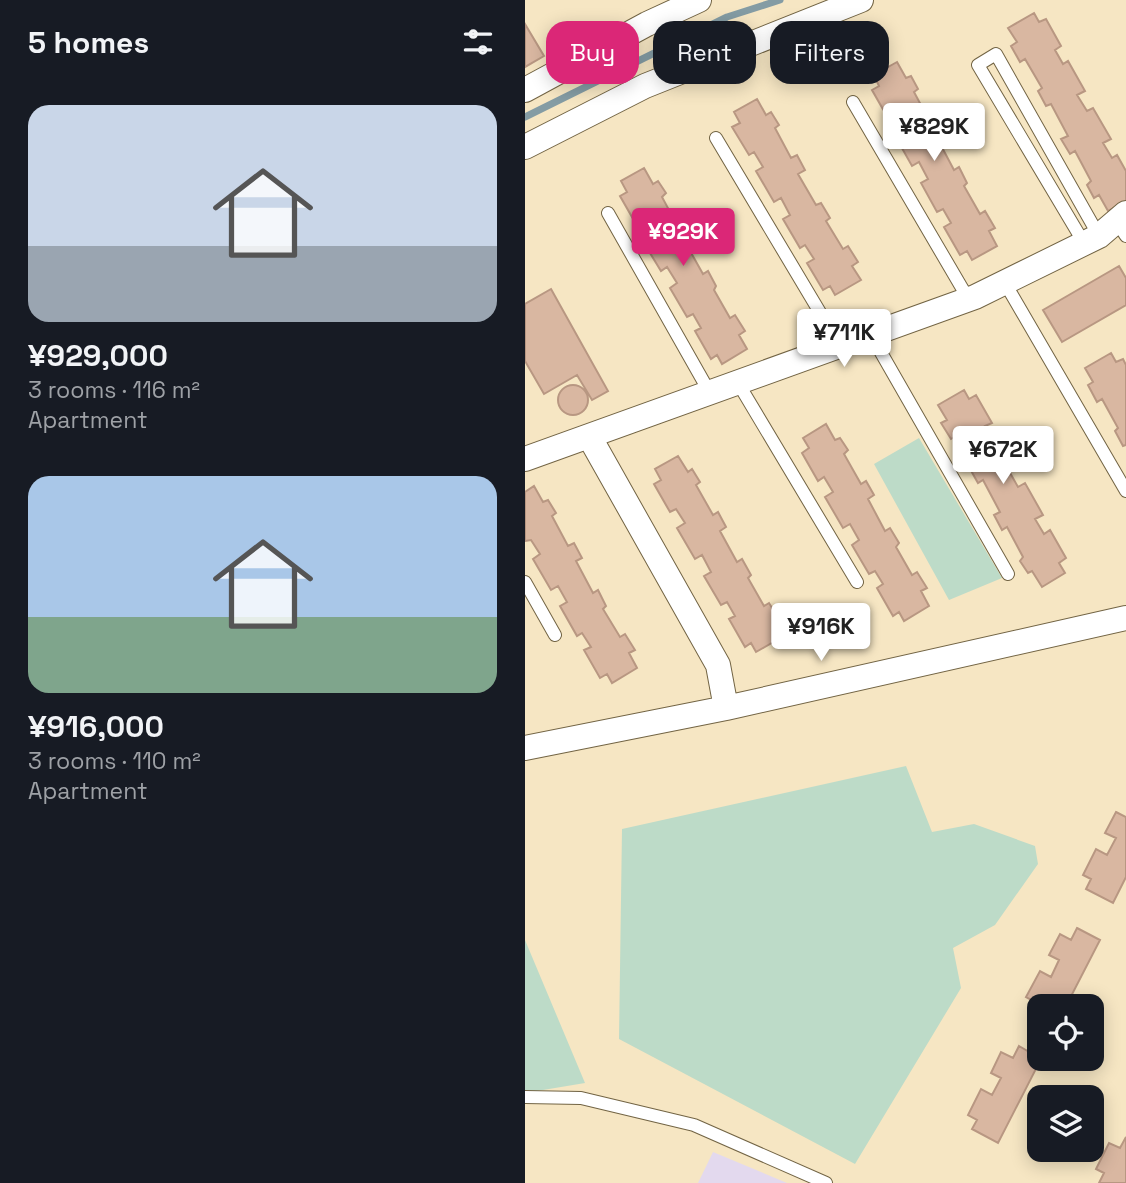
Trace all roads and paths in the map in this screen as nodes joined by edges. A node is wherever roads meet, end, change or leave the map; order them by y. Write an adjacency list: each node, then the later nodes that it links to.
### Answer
1 (699, 0): 3 (street)
2 (861, 0): 6 (street)
3 (525, 90)
4 (853, 102): 10 (lane)
5 (716, 138): 12 (lane)
6 (525, 147)
7 (608, 213): 14 (lane)
8 (1110, 230): 8 (lane); 9 (street)
9 (1005, 283): 10 (street); 17 (lane)
10 (969, 300): 11 (street)
11 (871, 335): 12 (street); 18 (lane)
12 (840, 346): 13 (street)
13 (738, 383): 14 (street); 20 (lane)
14 (710, 393): 15 (street)
15 (589, 436): 16 (street); 23 (street)
16 (525, 459)
17 (1126, 491)
18 (1008, 574)
19 (525, 582): 22 (lane)
20 (857, 582)
21 (1126, 618): 23 (street)
22 (555, 635)
23 (726, 708): 24 (street)
24 (525, 748)
25 (525, 1097): 26 (lane)
26 (826, 1183)

